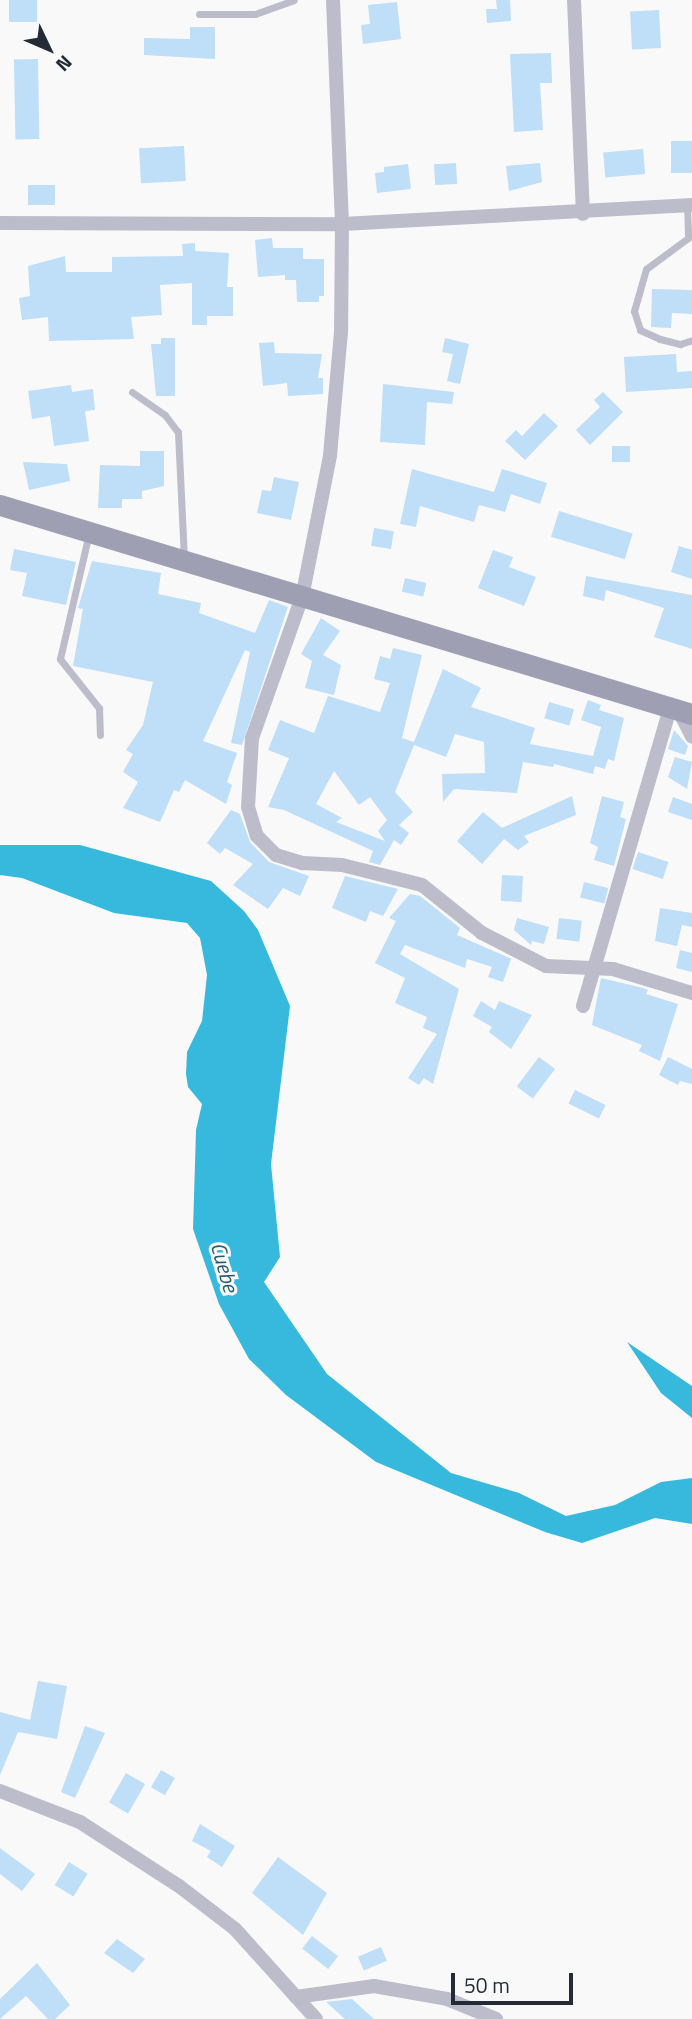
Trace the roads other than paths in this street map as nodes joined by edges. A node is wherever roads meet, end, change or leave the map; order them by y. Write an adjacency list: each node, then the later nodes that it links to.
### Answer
1 (294, 0): 4 (lane)
2 (333, 0): 8 (street)
3 (574, 0): 6 (street)
4 (199, 15)
5 (690, 205): 6 (street); 9 (lane)
6 (583, 214): 8 (street)
7 (0, 223): 8 (street)
8 (342, 224): 15 (street)
9 (690, 240): 10 (lane)
10 (692, 340)
11 (132, 392): 14 (lane)
12 (0, 505): 13 (main road)
13 (90, 532): 14 (main road); 17 (lane)
14 (184, 561): 15 (main road)
15 (302, 597): 16 (main road); 19 (street)
16 (680, 710): 18 (street); 19 (street)
17 (100, 735)
18 (692, 737)
19 (593, 967): 20 (street); 21 (street)
20 (692, 993)
21 (583, 1006)
22 (0, 1791): 23 (street)
23 (296, 1997): 24 (street); 25 (street)
24 (316, 2019)
25 (496, 2019)

